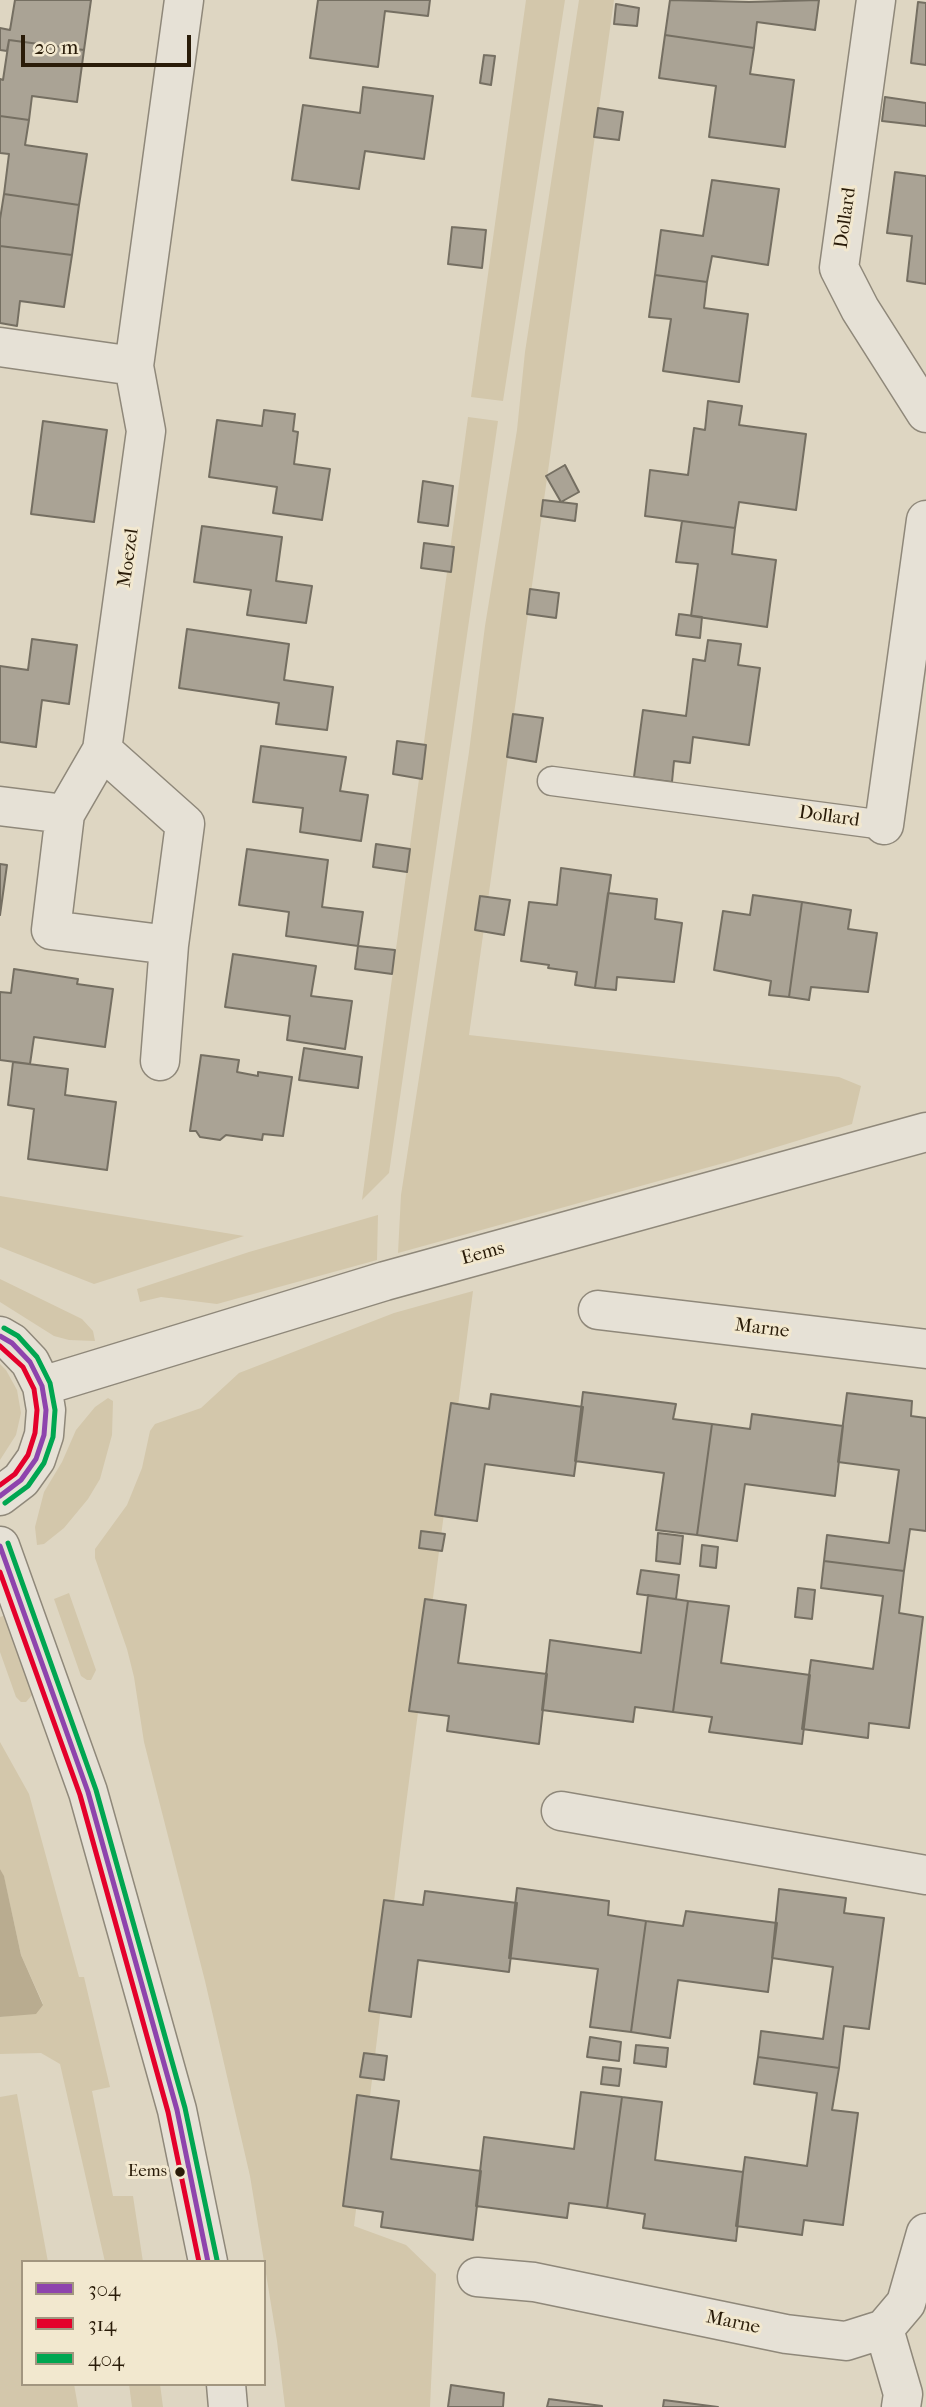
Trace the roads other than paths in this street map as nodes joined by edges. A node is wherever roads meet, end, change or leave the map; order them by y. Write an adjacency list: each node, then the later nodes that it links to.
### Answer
1 (184, 0): 4 (street, Moezel)
2 (876, 0): 5 (street, Dollard)
3 (0, 346): 4 (street)
4 (134, 366): 7 (street, Moezel)
5 (926, 413)
6 (926, 520): 11 (street, Dollard)
7 (102, 750): 10 (street, Moezel); 12 (street)
8 (552, 781): 11 (lane, Dollard)
9 (0, 806): 10 (street)
10 (65, 814): 12 (street, Moezel)
11 (884, 825)
12 (169, 945): 13 (street)
13 (160, 1061)
14 (926, 1132): 18 (street, Eems)
15 (598, 1310): 17 (street, Marne)
16 (0, 1336): 18 (street)
17 (926, 1349)
18 (42, 1386): 19 (street)
19 (0, 1496)
20 (0, 1546): 24 (street)
21 (561, 1811): 22 (street)
22 (926, 1875)
23 (926, 2233): 26 (street)
24 (208, 2260)
25 (477, 2277): 26 (street, Marne)
26 (884, 2329): 29 (street)
27 (226, 2386): 28 (street)
28 (228, 2407)
29 (901, 2407)

